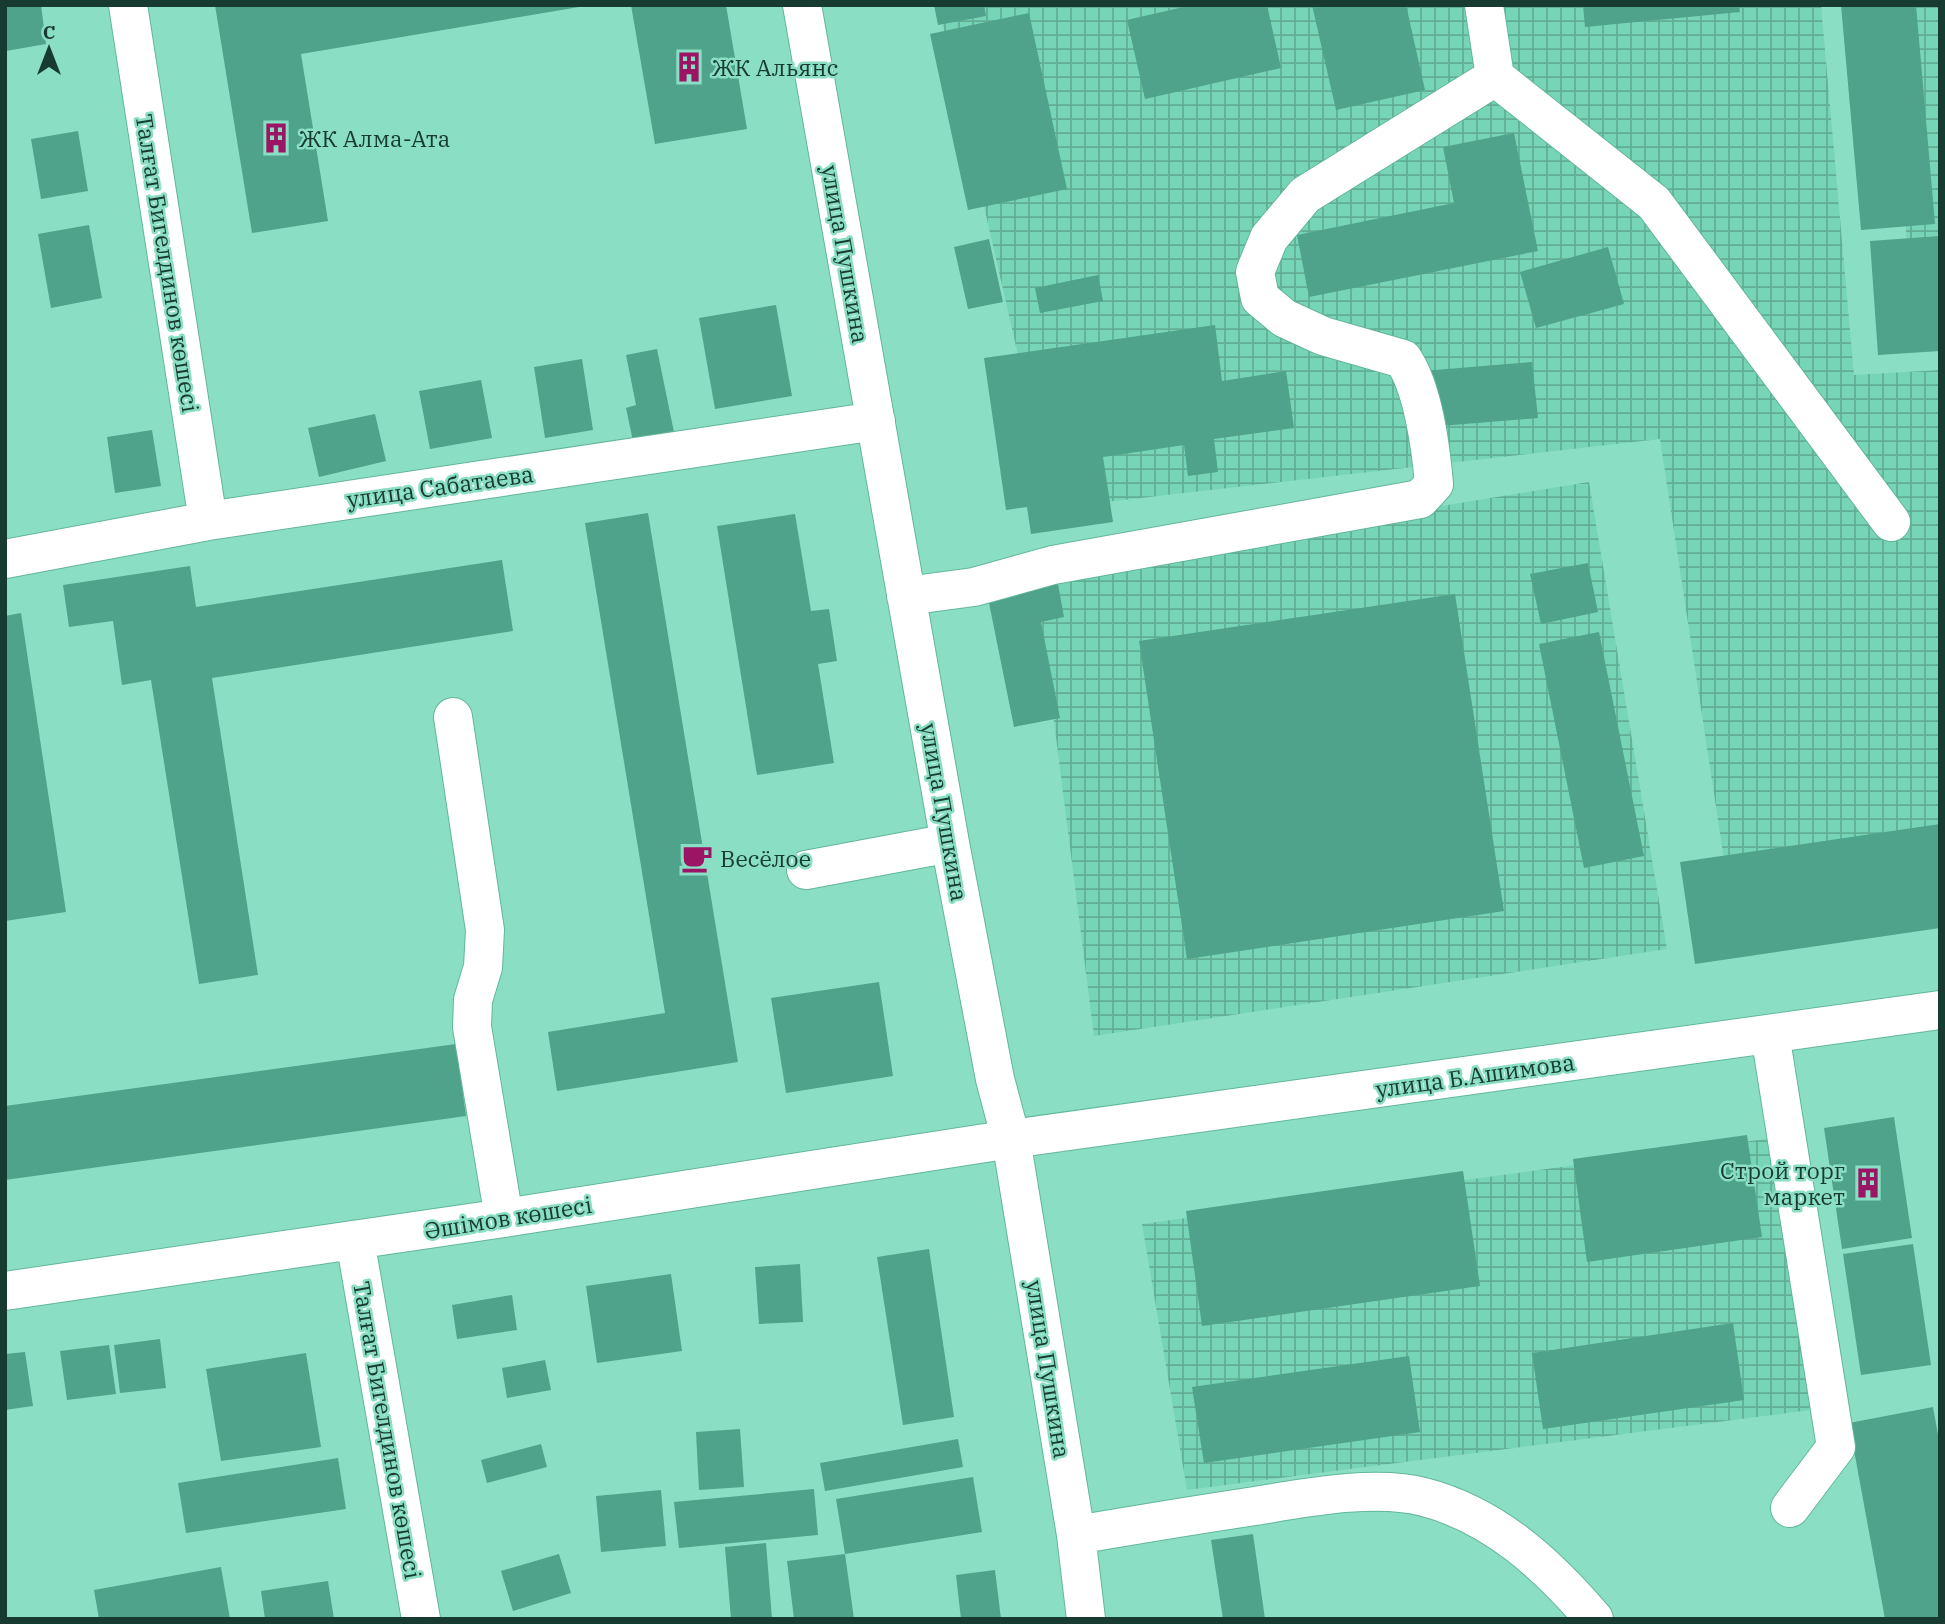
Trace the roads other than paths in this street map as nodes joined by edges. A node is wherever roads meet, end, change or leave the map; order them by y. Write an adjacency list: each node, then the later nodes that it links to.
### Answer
1 (128, 5): 6 (street, Талғат Бигелдинов көшесі)
2 (802, 5): 5 (street, улица Пушкина)
3 (1484, 5): 4 (street)
4 (1495, 77): 7 (street); 9 (street)
5 (876, 421): 6 (street, улица Сабатаева); 9 (street, улица Пушкина)
6 (208, 521): 8 (street, улица Сабатаева)
7 (1891, 522)
8 (5, 559)
9 (906, 596): 11 (street, улица Пушкина)
10 (453, 717): 16 (street)
11 (950, 843): 12 (street); 15 (street, улица Пушкина)
12 (806, 870)
13 (1940, 1010): 14 (street, улица Б.Ашимова)
14 (1770, 1034): 15 (street, улица Б.Ашимова); 19 (street)
15 (1011, 1139): 16 (street, Әшімов көшесі); 20 (street, улица Пушкина)
16 (504, 1218): 17 (street, Әшімов көшесі)
17 (355, 1241): 18 (street, Әшімов көшесі); 21 (street, Талғат Бигелдинов көшесі)
18 (5, 1291)
19 (1790, 1508)
20 (1076, 1535): 22 (street, улица Пушкина); 23 (street)
21 (421, 1619)
22 (1086, 1619)
23 (1594, 1619)

